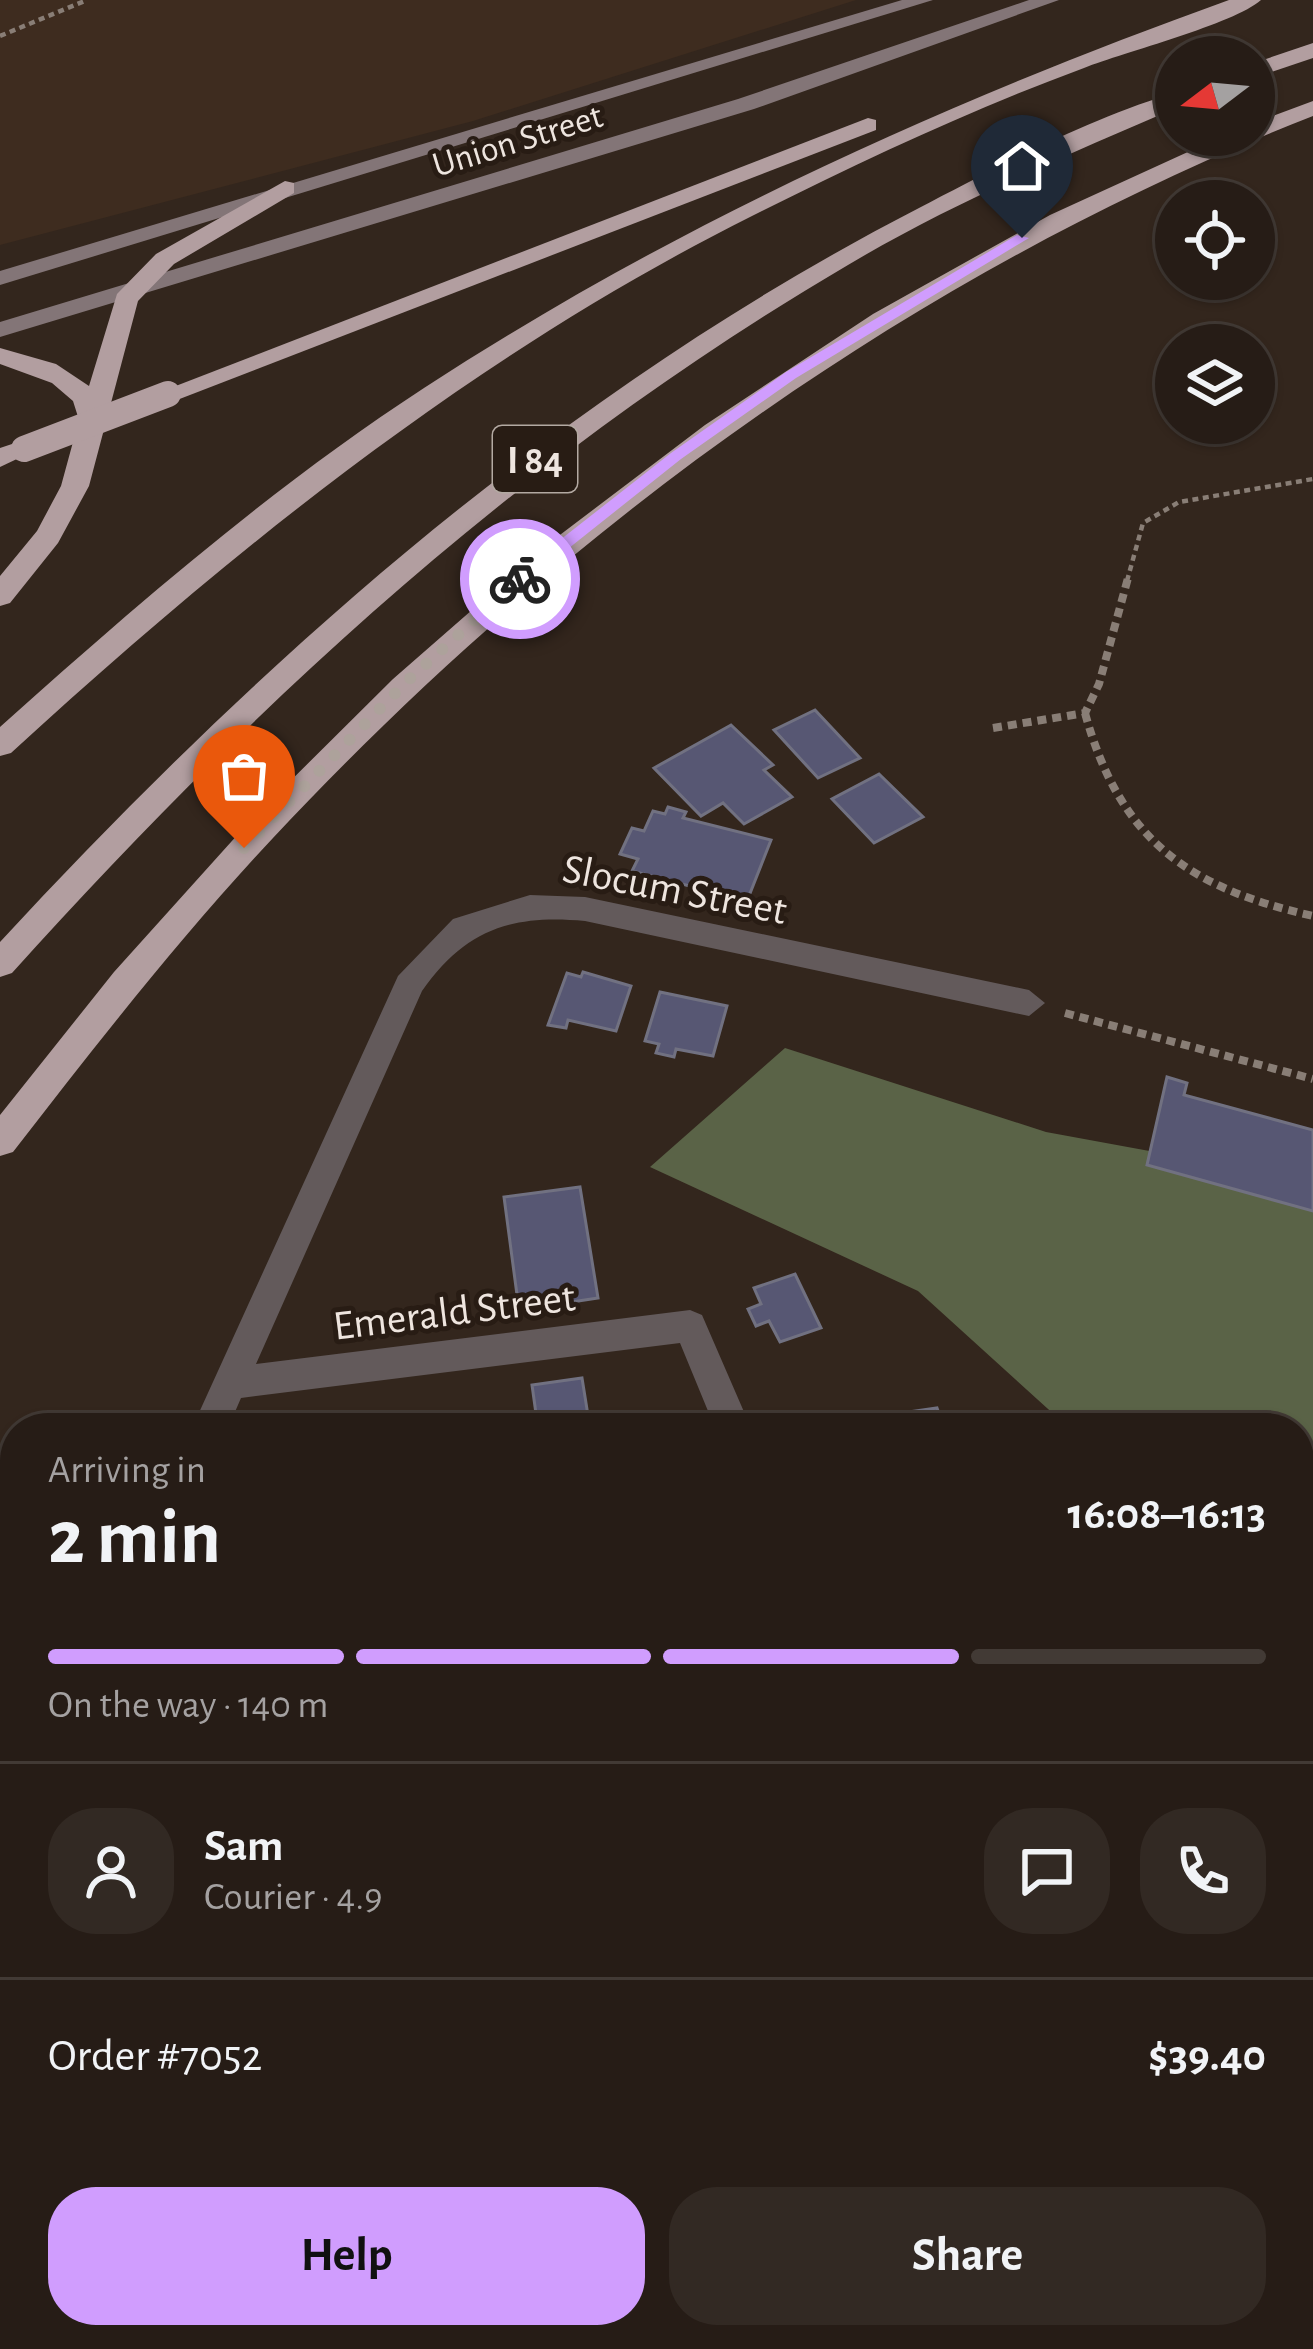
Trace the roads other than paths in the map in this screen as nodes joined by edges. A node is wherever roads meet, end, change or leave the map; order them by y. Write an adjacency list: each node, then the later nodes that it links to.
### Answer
1 (923, 0): 11 (main road, Union Street)
2 (1049, 0): 13 (main road, Union Street)
3 (1250, 0): 8 (highway, I 84)
4 (1313, 50): 5 (highway)
5 (1275, 64)
6 (1313, 108): 9 (highway)
7 (1155, 109): 20 (highway, I 84)
8 (932, 118): 17 (highway, bridge); 19 (highway, I 84)
9 (1275, 123)
10 (1198, 156): 22 (highway)
11 (285, 188): 12 (main road, Union Street); 13 (highway)
12 (0, 278)
13 (133, 290): 14 (main road, Union Street); 16 (highway)
14 (0, 331)
15 (0, 356): 16 (highway)
16 (94, 427): 18 (highway)
17 (12, 453)
18 (0, 596)
19 (0, 745)
20 (0, 964)
21 (1029, 1003): 23 (street, Slocum Street)
22 (0, 1141)
23 (230, 1384): 24 (street, Slocum Street); 25 (street, Emerald Street)
24 (217, 1413)
25 (727, 1413)

